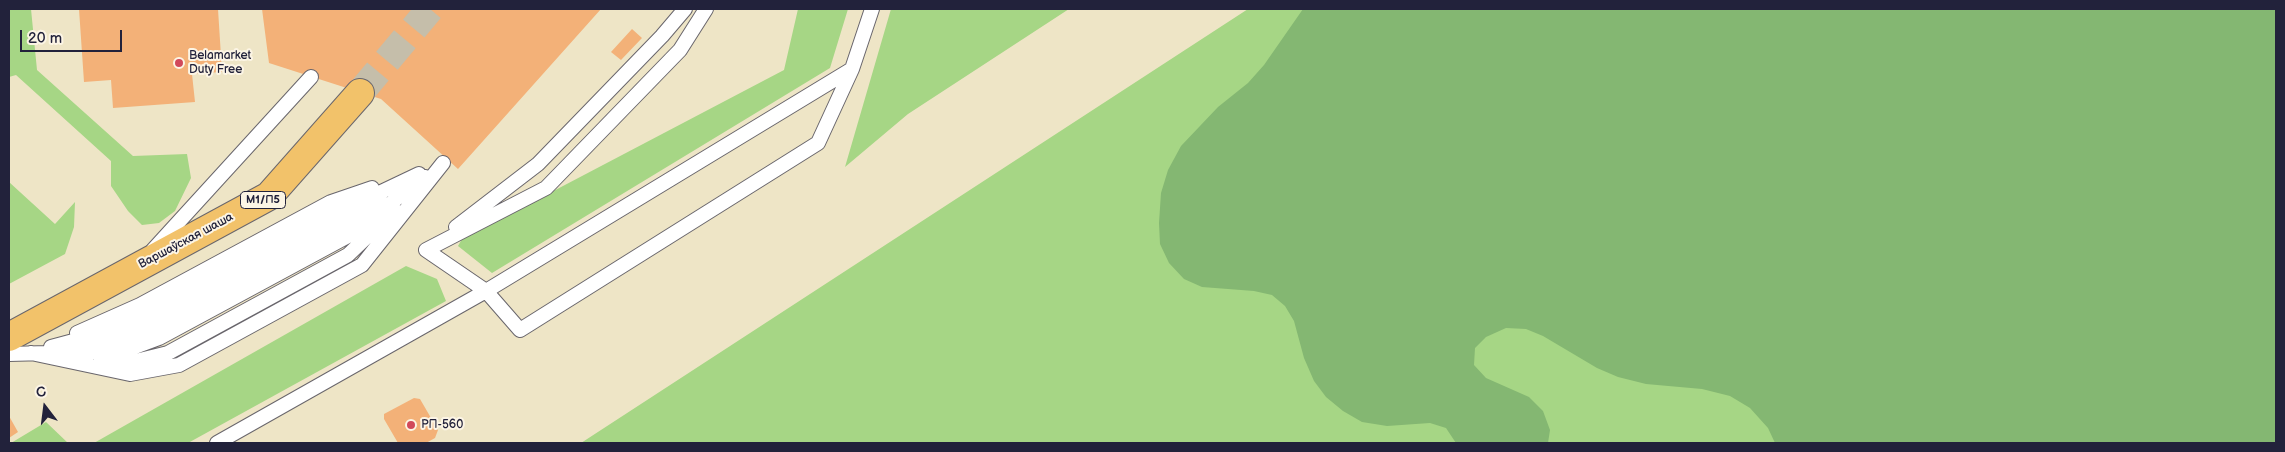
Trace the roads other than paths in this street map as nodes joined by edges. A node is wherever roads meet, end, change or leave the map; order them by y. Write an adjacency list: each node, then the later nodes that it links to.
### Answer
1 (685, 9): 8 (lane)
2 (706, 9): 8 (lane)
3 (872, 9): 4 (lane)
4 (852, 68): 10 (lane); 10 (lane)
5 (311, 77): 9 (lane)
6 (360, 93): 9 (highway, Варшаўская шаша / М1/П5)
7 (444, 163): 12 (lane); 12 (lane); 12 (lane)
8 (426, 250): 10 (lane)
9 (136, 269): 11 (highway, Варшаўская шаша / М1/П5)
10 (486, 291): 14 (lane)
11 (9, 337)
12 (31, 353): 13 (lane)
13 (9, 354)
14 (217, 443)

